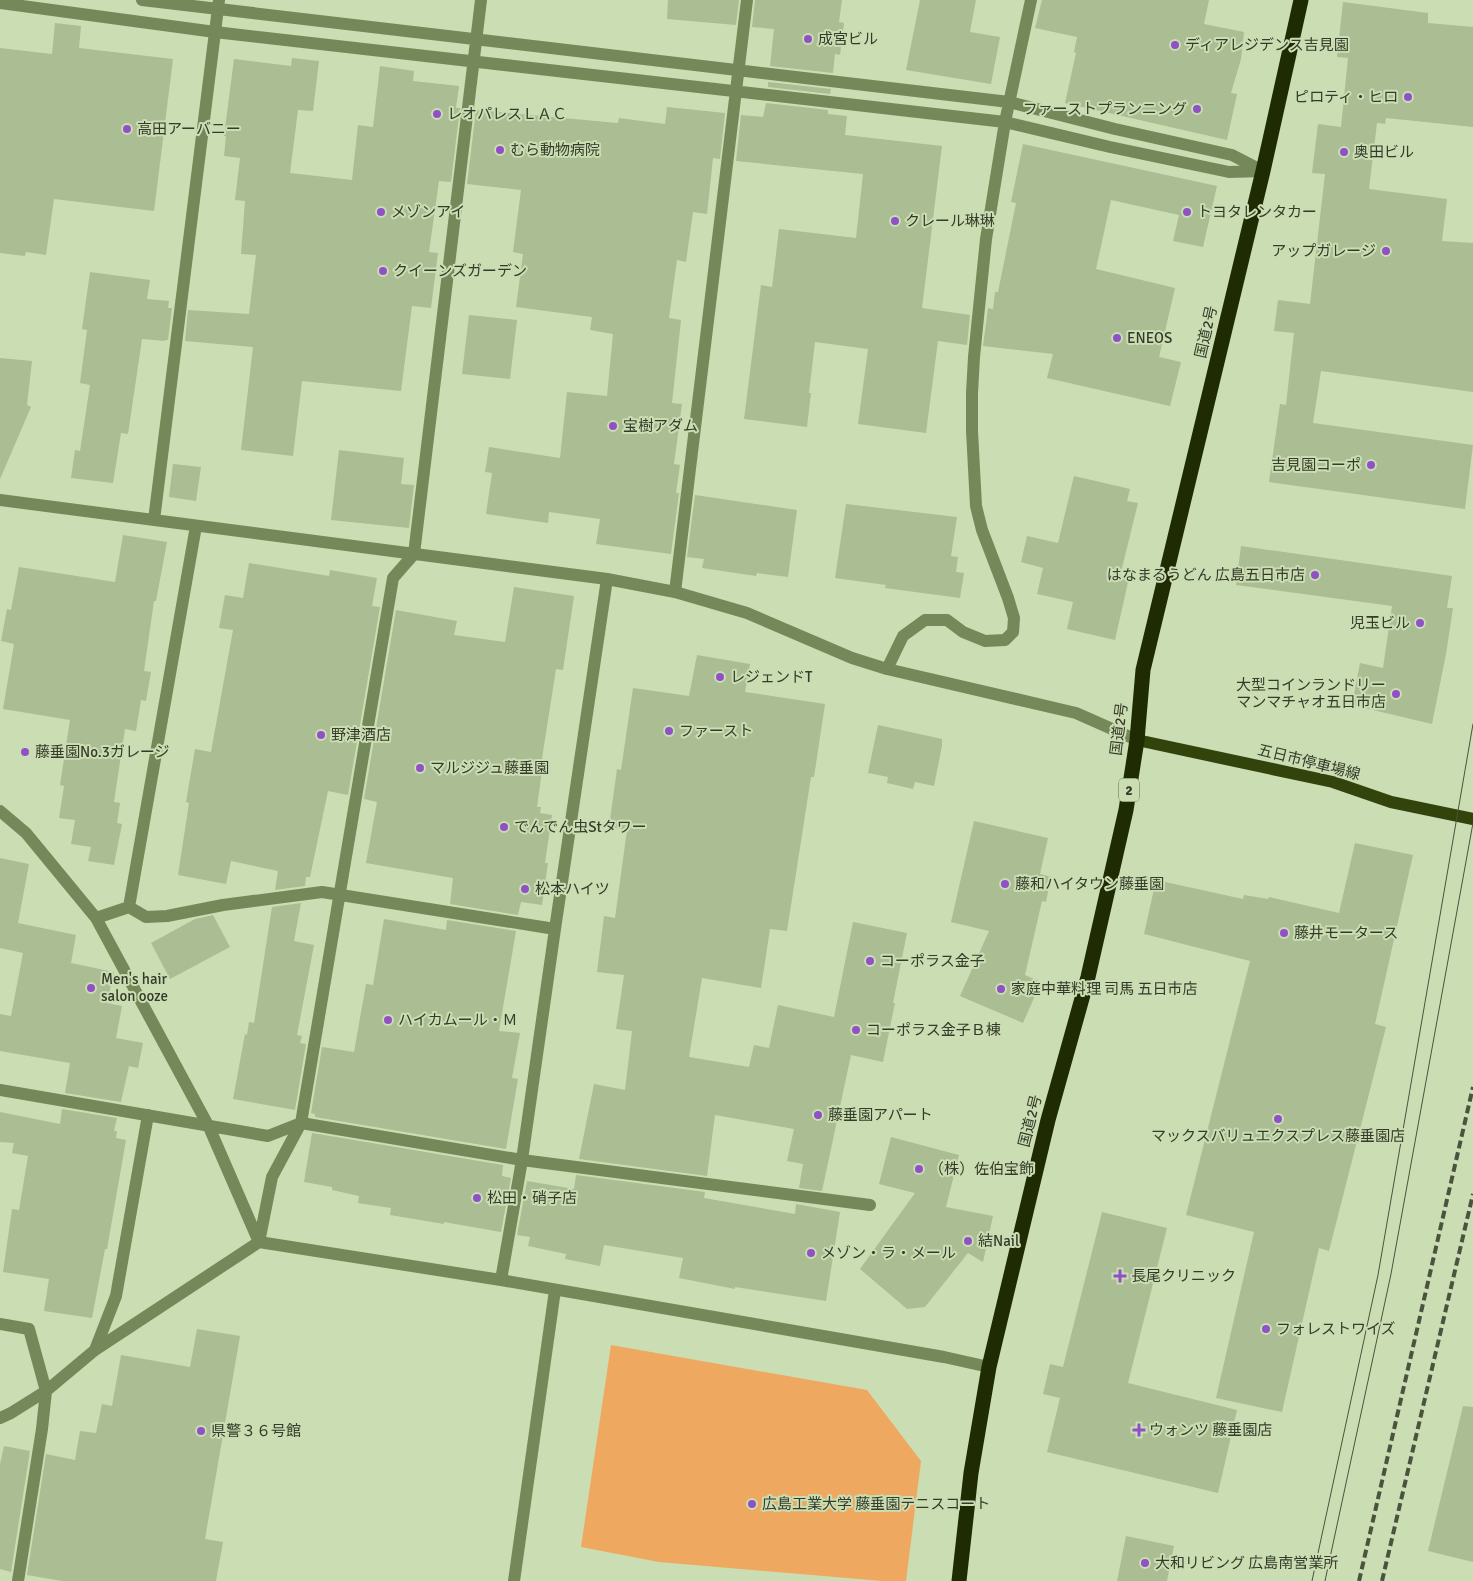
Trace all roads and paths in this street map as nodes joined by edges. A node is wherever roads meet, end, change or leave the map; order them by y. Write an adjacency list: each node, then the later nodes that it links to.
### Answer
1 (142, 0): 7 (street)
2 (481, 0): 9 (street)
3 (747, 0): 11 (street)
4 (1031, 0): 13 (street)
5 (1301, 0): 15 (highway, 国道2号 / 2)
6 (0, 3): 8 (street)
7 (218, 5): 8 (street); 9 (street)
8 (215, 32): 10 (street); 17 (street)
9 (476, 40): 10 (street); 11 (street)
10 (474, 60): 12 (street); 19 (street)
11 (738, 70): 12 (street); 13 (street)
12 (737, 91): 14 (street); 21 (street)
13 (1009, 102): 14 (street); 15 (street)
14 (1005, 122): 15 (street); 22 (street)
15 (1263, 171): 23 (highway, 国道2号 / 2)
16 (0, 500): 17 (street)
17 (154, 520): 18 (street)
18 (196, 526): 19 (street); 27 (street)
19 (414, 554): 20 (street); 26 (street)
20 (607, 580): 21 (street); 29 (street)
21 (675, 592): 22 (street)
22 (887, 669): 23 (street)
23 (1137, 740): 25 (main road, 五日市停車場線); 41 (highway, 国道2号 / 2)
24 (0, 811): 28 (street)
25 (1473, 820)
26 (340, 895): 27 (street); 29 (street); 32 (street)
27 (129, 907): 28 (street)
28 (96, 918): 33 (street)
29 (555, 929): 34 (street)
30 (0, 1090): 31 (street)
31 (148, 1114): 33 (street); 40 (street)
32 (301, 1123): 33 (street); 34 (street); 36 (street)
33 (209, 1127): 36 (street)
34 (522, 1160): 35 (street); 37 (street)
35 (870, 1206)
36 (259, 1242): 37 (street); 40 (street)
37 (501, 1280): 38 (street)
38 (556, 1290): 41 (street); 45 (street)
39 (0, 1324): 42 (street)
40 (95, 1350): 42 (street)
41 (989, 1367): 46 (highway, 国道2号 / 2)
42 (46, 1391): 43 (street); 44 (street)
43 (0, 1418)
44 (18, 1581)
45 (514, 1581)
46 (959, 1581)

